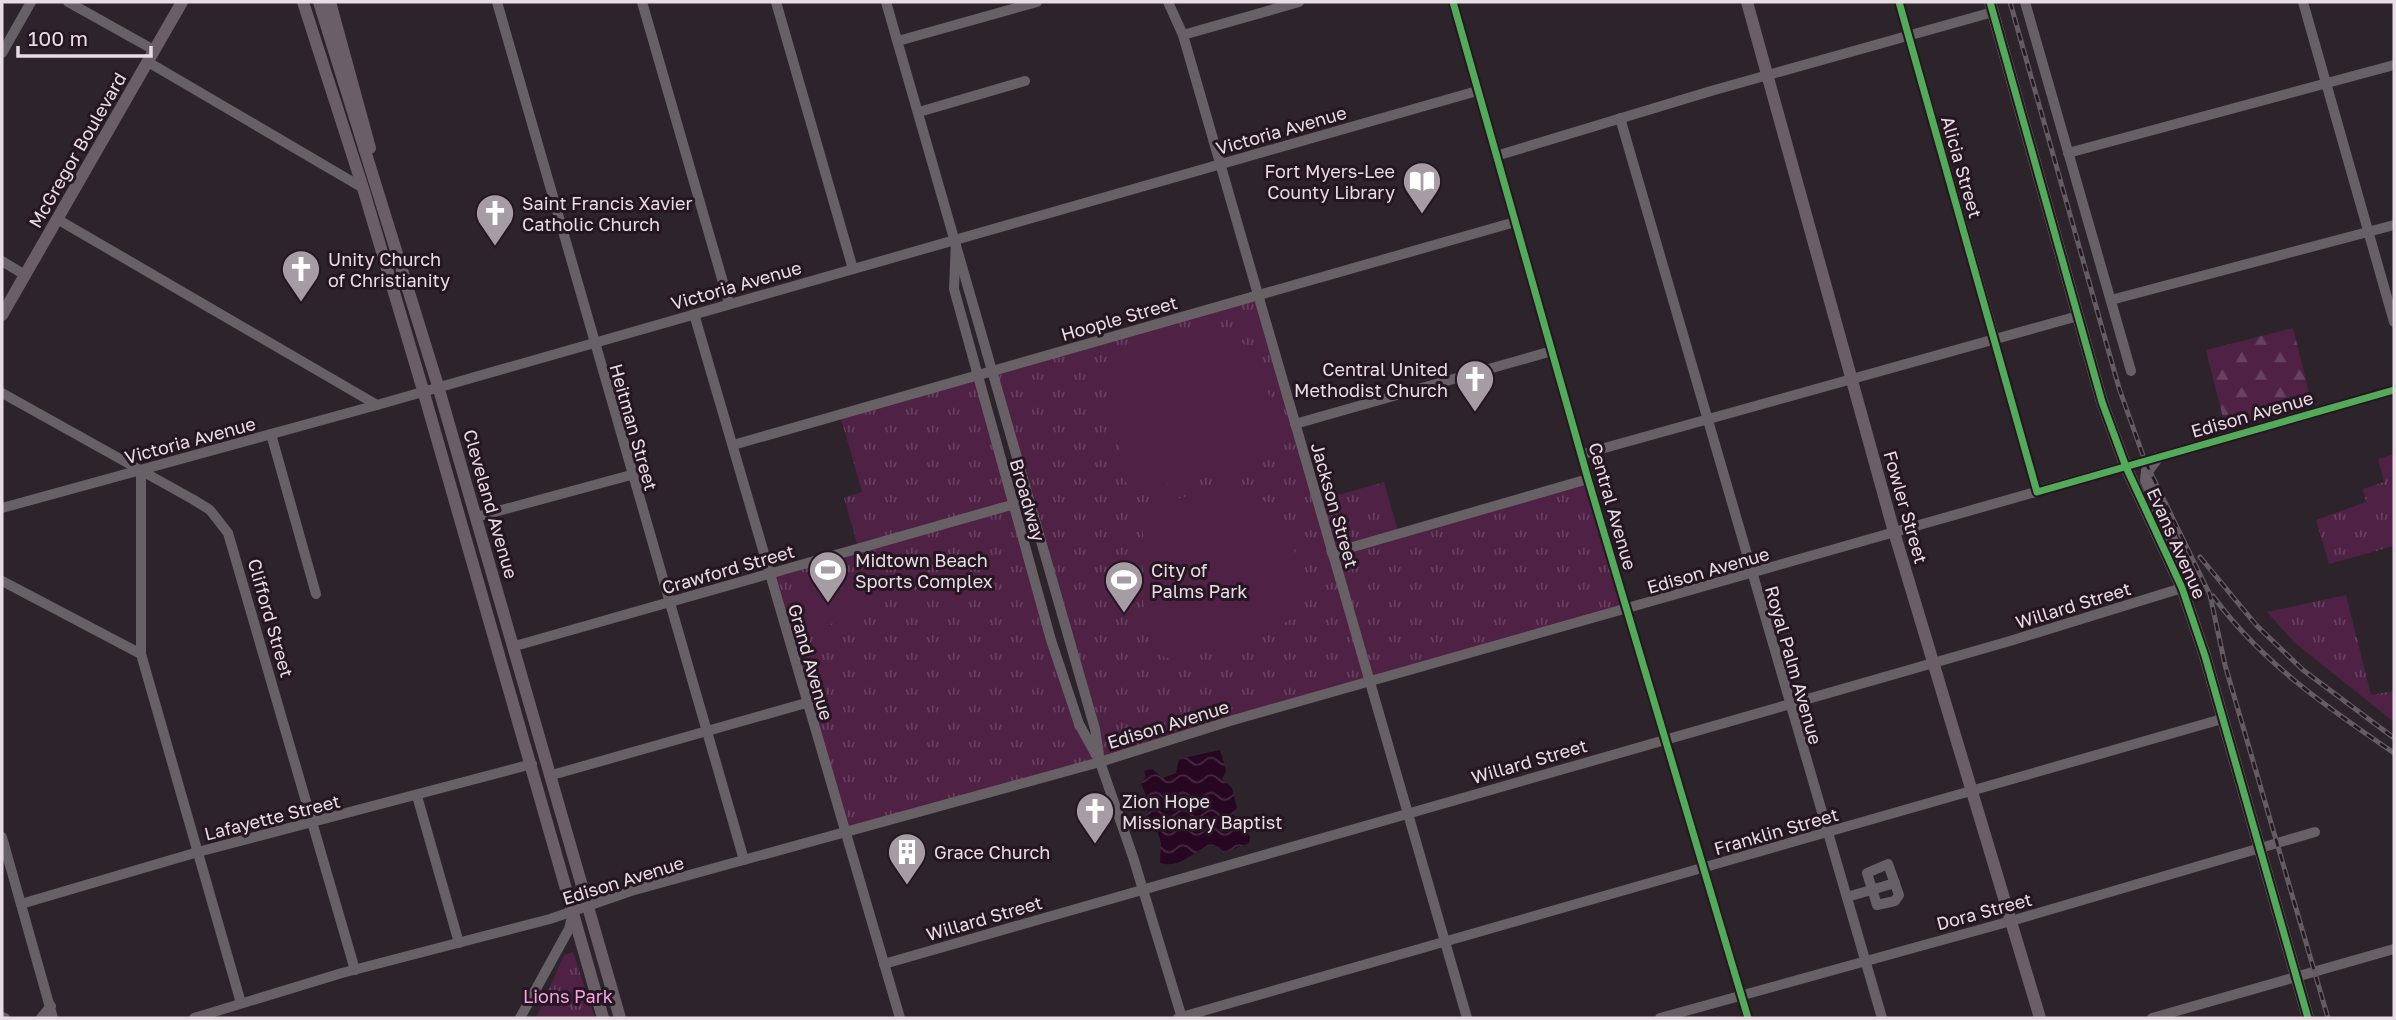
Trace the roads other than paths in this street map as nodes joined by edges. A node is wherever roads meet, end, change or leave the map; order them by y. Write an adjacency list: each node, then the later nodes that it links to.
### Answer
1 (32, 2): 24 (street)
2 (68, 2): 25 (street)
3 (182, 2): 25 (main road, McGregor Boulevard)
4 (303, 2): 36 (main road, Cleveland Avenue)
5 (319, 2): 37 (main road, Cleveland Avenue)
6 (330, 2): 37 (main road)
7 (497, 2): 54 (street, Heitman Street)
8 (642, 2): 48 (street)
9 (776, 2): 44 (street)
10 (886, 2): 23 (street, Broadway)
11 (1037, 2): 19 (street)
12 (1168, 2): 21 (street, Jackson Street)
13 (1298, 2): 21 (street)
14 (1452, 2): 30 (street, Central Avenue)
15 (1746, 2): 27 (main road, Fowler Street)
16 (1899, 2): 22 (street, Alicia Street)
17 (2027, 2): 33 (street)
18 (2303, 2): 29 (street)
19 (1005, 7): 23 (street)
20 (1992, 7): 22 (street); 51 (main road, Evans Avenue)
21 (1183, 34): 35 (street, Jackson Street)
22 (1908, 36): 27 (street); 53 (street, Alicia Street)
23 (898, 41): 31 (street, Broadway)
24 (2, 52)
25 (151, 56): 36 (street); 38 (main road, McGregor Boulevard)
26 (2394, 65): 29 (street)
27 (1767, 75): 32 (street); 59 (main road, Fowler Street)
28 (1025, 81): 31 (street)
29 (2326, 83): 33 (street); 41 (street)
30 (1477, 91): 34 (street, Central Avenue); 35 (street, Victoria Avenue)
31 (919, 112): 42 (street, Broadway)
32 (1620, 118): 34 (street); 65 (street, Royal Palm Avenue)
33 (2068, 153): 47 (street)
34 (1496, 156): 39 (street, Central Avenue)
35 (1221, 164): 42 (street, Victoria Avenue); 46 (street, Jackson Street)
36 (363, 188): 61 (main road, Cleveland Avenue)
37 (378, 193): 60 (main road, Cleveland Avenue)
38 (57, 219): 45 (main road, McGregor Boulevard); 64 (street)
39 (1515, 222): 46 (street, Hoople Street); 55 (street, Central Avenue)
40 (2394, 225): 41 (street)
41 (2368, 232): 47 (street); 52 (street)
42 (956, 240): 44 (street, Victoria Avenue); 56 (street, Broadway); 58 (street, Broadway)
43 (2, 261): 45 (street)
44 (853, 269): 48 (street, Victoria Avenue)
45 (25, 275): 50 (main road, McGregor Boulevard)
46 (1258, 295): 56 (street, Hoople Street); 66 (street, Jackson Street)
47 (2111, 300): 57 (street)
48 (729, 303): 49 (street, Victoria Avenue)
49 (694, 314): 54 (street, Victoria Avenue); 68 (street, Grand Avenue)
50 (2, 315)
51 (2078, 316): 53 (street); 71 (main road, Evans Avenue)
52 (2394, 322)
53 (1995, 340): 59 (street)
54 (593, 342): 60 (street, Victoria Avenue); 73 (street, Heitman Street)
55 (1552, 351): 66 (street); 69 (street, Central Avenue)
56 (991, 371): 58 (street, Hoople Street); 75 (street, Broadway)
57 (2131, 371)
58 (976, 376): 68 (street, Hoople Street); 76 (street, Broadway)
59 (1853, 380): 65 (street); 79 (main road, Fowler Street)
60 (438, 386): 61 (street, Victoria Avenue); 78 (main road, Cleveland Avenue)
61 (423, 390): 64 (street, Victoria Avenue); 88 (main road, Cleveland Avenue)
62 (2394, 390): 70 (street, Edison Avenue)
63 (2, 393): 72 (street, Clifford Street)
64 (377, 405): 67 (street, Victoria Avenue)
65 (1707, 420): 69 (street); 82 (street, Royal Palm Avenue)
66 (1295, 424): 80 (street, Jackson Street)
67 (271, 435): 72 (street, Victoria Avenue); 85 (street)
68 (733, 444): 81 (street, Grand Avenue)
69 (1583, 454): 74 (street, Central Avenue)
70 (2157, 458): 71 (street, Edison Avenue); 84 (main road)
71 (2126, 467): 79 (street, Edison Avenue); 84 (main road, Evans Avenue)
72 (141, 471): 77 (street, Victoria Avenue); 90 (street); 104 (street, Clifford Street)
73 (631, 475): 78 (street); 86 (street, Heitman Street)
74 (1588, 479): 80 (street); 87 (street, Central Avenue)
75 (1030, 499): 76 (street, Crawford Street); 98 (street, Broadway)
76 (1013, 504): 81 (street, Crawford Street); 98 (street, Broadway)
77 (2, 508)
78 (476, 517): 89 (main road, Cleveland Avenue)
79 (1894, 532): 82 (street, Edison Avenue); 91 (main road, Fowler Street)
80 (1332, 552): 92 (street, Jackson Street)
81 (769, 574): 86 (street, Crawford Street); 93 (street, Grand Avenue)
82 (1751, 574): 87 (street, Edison Avenue); 94 (street, Royal Palm Avenue)
83 (2, 581): 90 (street)
84 (2180, 585): 91 (street, Willard Street); 95 (main road, Evans Avenue)
85 (316, 594)
86 (667, 602): 89 (street, Crawford Street); 96 (street, Heitman Street)
87 (1627, 609): 92 (street, Edison Avenue); 97 (street, Central Avenue)
88 (489, 616): 89 (main road); 99 (main road, Cleveland Avenue)
89 (515, 646): 100 (main road, Cleveland Avenue)
90 (141, 654): 110 (street)
91 (1933, 662): 94 (street, Willard Street); 101 (main road, Fowler Street)
92 (1369, 683): 98 (street, Edison Avenue); 103 (street, Jackson Street)
93 (806, 703): 96 (street); 105 (street, Grand Avenue)
94 (1789, 704): 97 (street, Willard Street); 106 (street, Royal Palm Avenue)
95 (2222, 719): 101 (street, Franklin Street); 109 (main road, Evans Avenue)
96 (706, 732): 100 (street); 111 (street, Heitman Street)
97 (1666, 739): 103 (street, Willard Street); 112 (street, Central Avenue)
98 (1100, 762): 105 (street, Edison Avenue); 116 (street, Broadway)
99 (532, 764): 102 (street, Lafayette Street); 121 (main road, Cleveland Avenue)
100 (552, 775): 120 (main road, Cleveland Avenue)
101 (1972, 791): 106 (street, Franklin Street); 122 (main road, Fowler Street)
102 (417, 796): 104 (street, Lafayette Street); 124 (street)
103 (1407, 813): 116 (street, Willard Street); 123 (street, Jackson Street)
104 (312, 821): 110 (street, Lafayette Street); 128 (street, Clifford Street)
105 (844, 831): 111 (street, Edison Avenue); 127 (street, Grand Avenue)
106 (1828, 832): 112 (street, Franklin Street); 118 (street, Royal Palm Avenue)
107 (2315, 832): 109 (street, Dora Street)
108 (2, 837): 114 (street)
109 (2258, 848): 122 (street, Dora Street); 129 (main road, Evans Avenue)
110 (198, 852): 119 (street, Lafayette Street); 131 (street)
111 (744, 860): 120 (street, Edison Avenue)
112 (1704, 868): 123 (street, Franklin Street); 130 (street, Central Avenue)
113 (2, 873): 114 (street)
114 (13, 876): 119 (street)
115 (1895, 883): 117 (street); 117 (street); 117 (street)
116 (1142, 888): 127 (street, Willard Street); 140 (street, Broadway)
117 (1871, 890): 118 (street)
118 (1847, 897): 126 (street, Royal Palm Avenue)
119 (22, 904): 132 (street)
120 (588, 905): 121 (street, Edison Avenue); 138 (main road, Cleveland Avenue)
121 (574, 909): 124 (street, Edison Avenue); 136 (street); 137 (main road, Cleveland Avenue)
122 (2011, 921): 126 (street, Dora Street); 145 (main road, Fowler Street)
123 (1444, 942): 140 (street, Franklin Street); 141 (street, Jackson Street)
124 (459, 943): 128 (street, Edison Avenue)
125 (2394, 949): 129 (street)
126 (1865, 961): 130 (street, Dora Street); 144 (street, Royal Palm Avenue)
127 (884, 964): 139 (street, Grand Avenue)
128 (355, 970): 131 (street, Edison Avenue)
129 (2296, 978): 146 (street); 147 (main road, Evans Avenue)
130 (1741, 995): 142 (street, Dora Street); 143 (street, Central Avenue)
131 (242, 1003): 135 (street, Edison Avenue)
132 (51, 1006): 133 (street); 134 (street)
133 (41, 1018)
134 (53, 1018)
135 (194, 1018)
136 (520, 1018)
137 (603, 1018)
138 (620, 1018)
139 (900, 1018)
140 (1180, 1018)
141 (1467, 1018)
142 (1660, 1018)
143 (1748, 1018)
144 (1882, 1018)
145 (2040, 1018)
146 (2152, 1018)
147 (2308, 1018)

